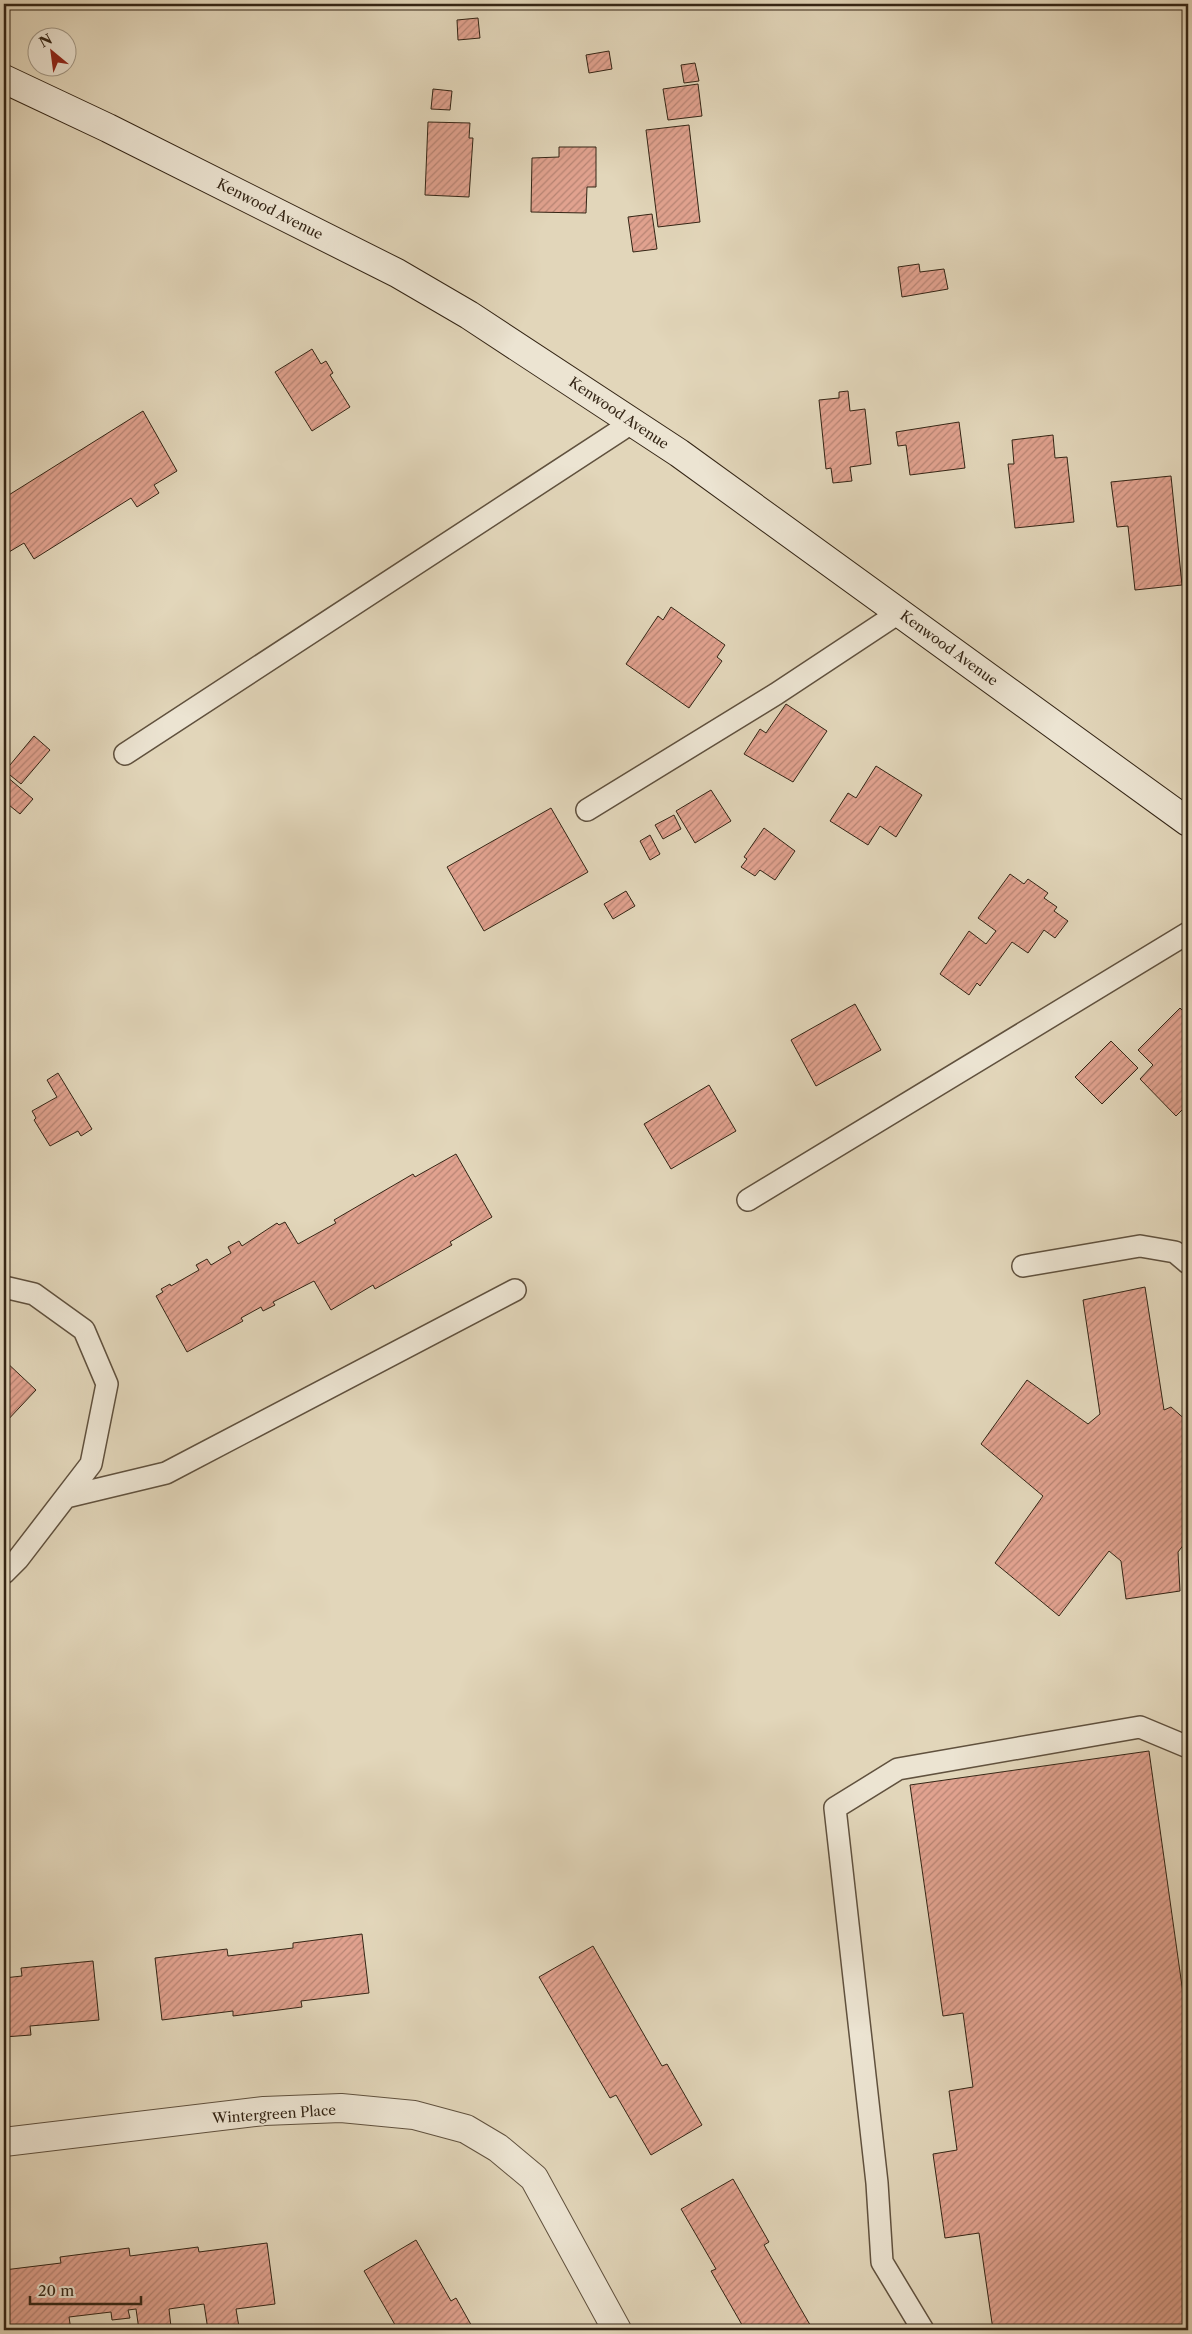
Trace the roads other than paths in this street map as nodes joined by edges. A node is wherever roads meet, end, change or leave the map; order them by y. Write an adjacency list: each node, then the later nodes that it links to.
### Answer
1 (4, 79): 2 (main road, Kenwood Avenue)
2 (633, 422): 3 (main road, Kenwood Avenue); 4 (lane)
3 (900, 612): 5 (lane); 6 (main road, Kenwood Avenue)
4 (125, 754)
5 (587, 810)
6 (1188, 822)
7 (1188, 932): 8 (lane)
8 (748, 1200)
9 (1188, 1263): 10 (lane)
10 (1023, 1266)
11 (4, 1287): 13 (lane)
12 (515, 1290): 13 (lane)
13 (66, 1497): 14 (lane)
14 (4, 1572)
15 (1188, 1747): 18 (lane)
16 (4, 2142): 17 (main road, Wintergreen Place)
17 (617, 2330)
18 (923, 2330)

